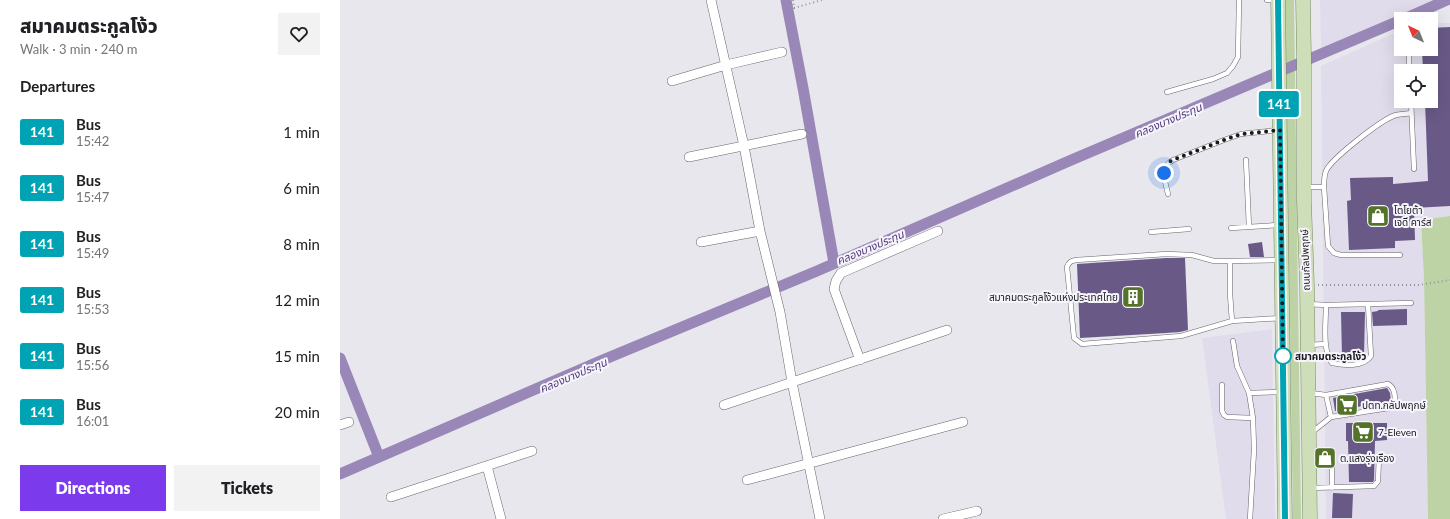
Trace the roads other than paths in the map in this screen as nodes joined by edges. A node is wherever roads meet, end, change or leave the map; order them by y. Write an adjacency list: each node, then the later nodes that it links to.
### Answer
1 (711, 0): 7 (street)
2 (1238, 0): 9 (lane)
3 (1267, 0): 4 (lane)
4 (1278, 0): 12 (main road)
5 (1303, 0): 19 (main road, ถนนกัลปพฤกษ์)
6 (782, 52): 7 (street)
7 (726, 65): 8 (street); 14 (street)
8 (672, 80)
9 (1167, 92)
10 (1411, 108): 11 (lane)
11 (1411, 113): 17 (lane); 18 (lane)
12 (1280, 130): 20 (lane); 21 (main road)
13 (802, 134): 14 (street)
14 (744, 146): 15 (street); 25 (street)
15 (689, 157)
16 (1246, 160): 22 (lane)
17 (1414, 168)
18 (1324, 187): 19 (lane); 29 (lane)
19 (1304, 188): 33 (main road, ถนนกัลปพฤกษ์)
20 (1168, 194)
21 (1281, 225): 22 (lane); 30 (main road)
22 (1249, 227): 23 (lane)
23 (1231, 228)
24 (1189, 229): 27 (lane)
25 (760, 231): 28 (street); 43 (street)
26 (938, 231): 42 (street)
27 (1151, 232)
28 (701, 242)
29 (1400, 255)
30 (1281, 260): 31 (lane); 36 (main road)
31 (1230, 261): 37 (lane); 37 (lane)
32 (1411, 303): 34 (lane)
33 (1306, 304): 35 (lane); 41 (main road, ถนนกัลปพฤกษ์)
34 (1368, 304): 35 (lane); 40 (lane)
35 (1326, 305): 40 (lane)
36 (1282, 318): 37 (lane); 45 (main road)
37 (1232, 321)
38 (947, 330): 42 (street)
39 (1233, 341): 46 (lane)
40 (1326, 344): 41 (lane)
41 (1307, 345): 47 (main road, ถนนกัลปพฤกษ์)
42 (860, 360): 43 (street)
43 (792, 382): 49 (street); 59 (street)
44 (1222, 385): 51 (lane)
45 (1284, 392): 46 (lane); 70 (main road)
46 (1249, 393): 51 (lane)
47 (1308, 393): 48 (lane); 55 (main road, ถนนกัลปพฤกษ์)
48 (1326, 395): 50 (lane); 50 (lane)
49 (724, 405)
50 (1331, 417): 55 (lane)
51 (1253, 418): 69 (lane)
52 (349, 422): 54 (street)
53 (963, 422): 59 (street)
54 (340, 425)
55 (1308, 435): 62 (main road, ถนนกัลปพฤกษ์)
56 (532, 451): 60 (street)
57 (1379, 456): 63 (lane)
58 (1332, 457): 63 (lane)
59 (809, 463): 61 (street); 67 (street)
60 (487, 466): 64 (street); 66 (street)
61 (747, 480)
62 (1310, 488): 63 (lane); 71 (main road, ถนนกัลปพฤกษ์)
63 (1332, 488)
64 (391, 497)
65 (977, 510): 68 (street)
66 (501, 519)
67 (820, 519)
68 (943, 519)
69 (1250, 519)
70 (1285, 519)
71 (1310, 519)

